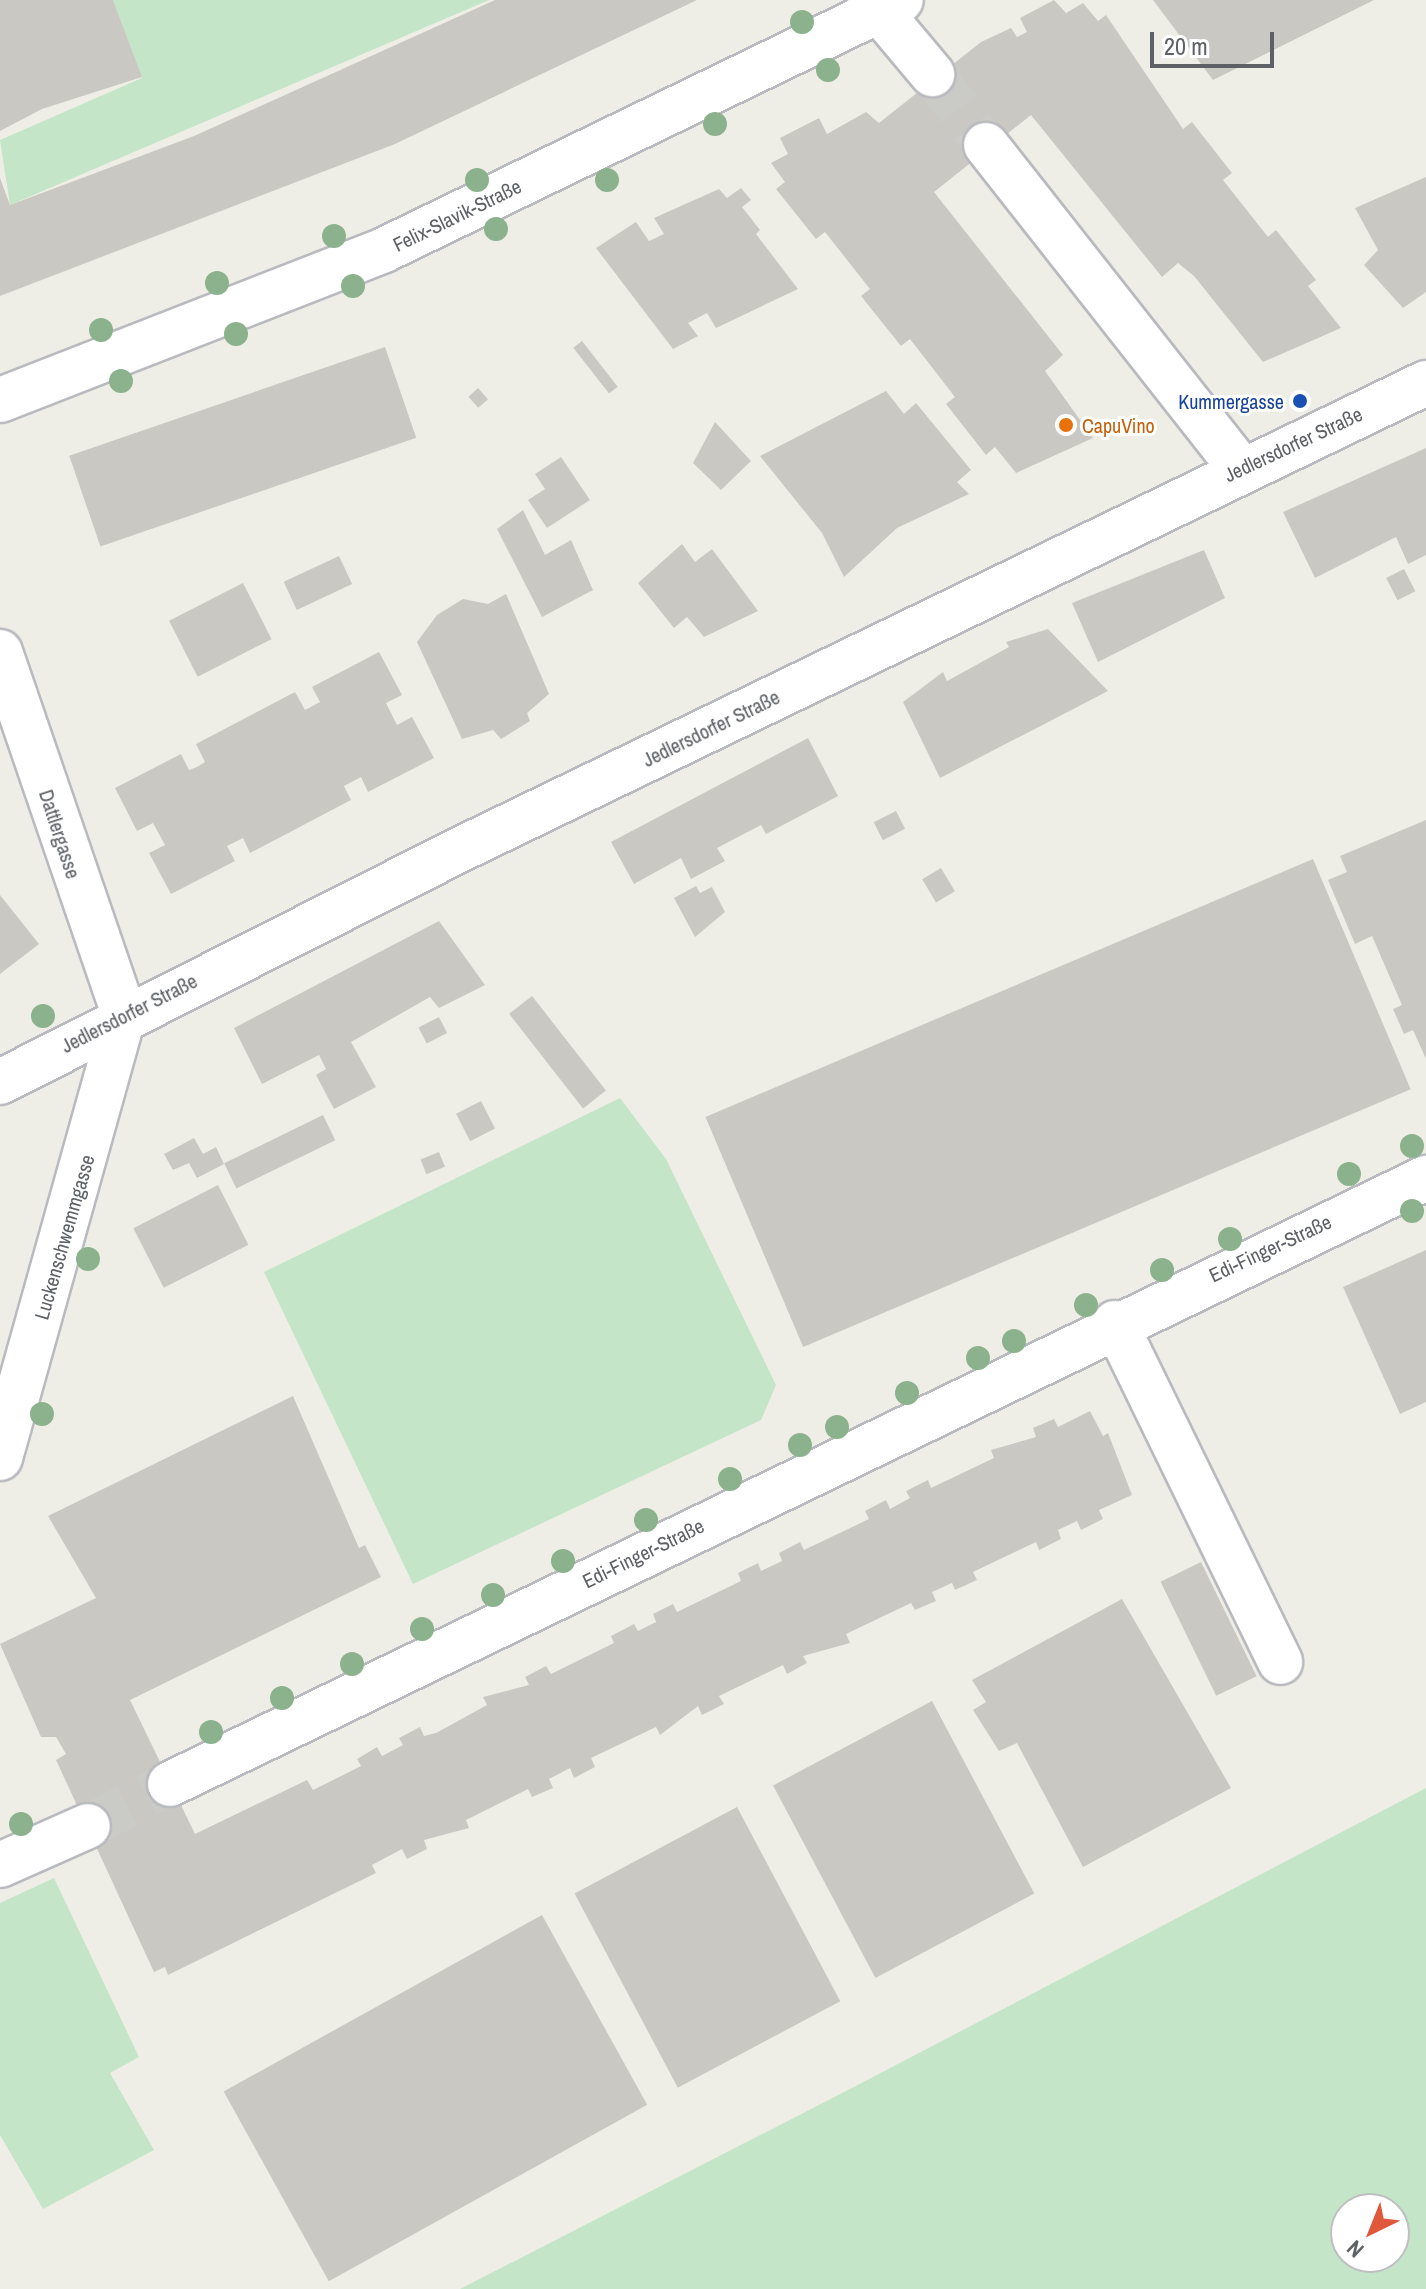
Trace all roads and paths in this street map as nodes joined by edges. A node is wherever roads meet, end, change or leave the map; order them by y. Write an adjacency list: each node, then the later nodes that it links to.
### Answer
1 (883, 4): 2 (street); 5 (street, Felix-Slavik-Straße)
2 (932, 74)
3 (986, 145): 6 (street)
4 (1426, 383): 6 (street, Jedlersdorfer Straße)
5 (0, 400)
6 (1240, 468): 8 (street, Jedlersdorfer Straße)
7 (0, 652): 8 (street, Dattlergasse)
8 (124, 1014): 9 (street, Jedlersdorfer Straße); 12 (street, Luckenschwemmgasse)
9 (0, 1082)
10 (1426, 1178): 11 (street, Edi-Finger-Straße)
11 (1115, 1323): 13 (street); 14 (street, Edi-Finger-Straße)
12 (0, 1458)
13 (1280, 1662)
14 (170, 1784)
15 (88, 1826): 16 (street)
16 (0, 1865)

